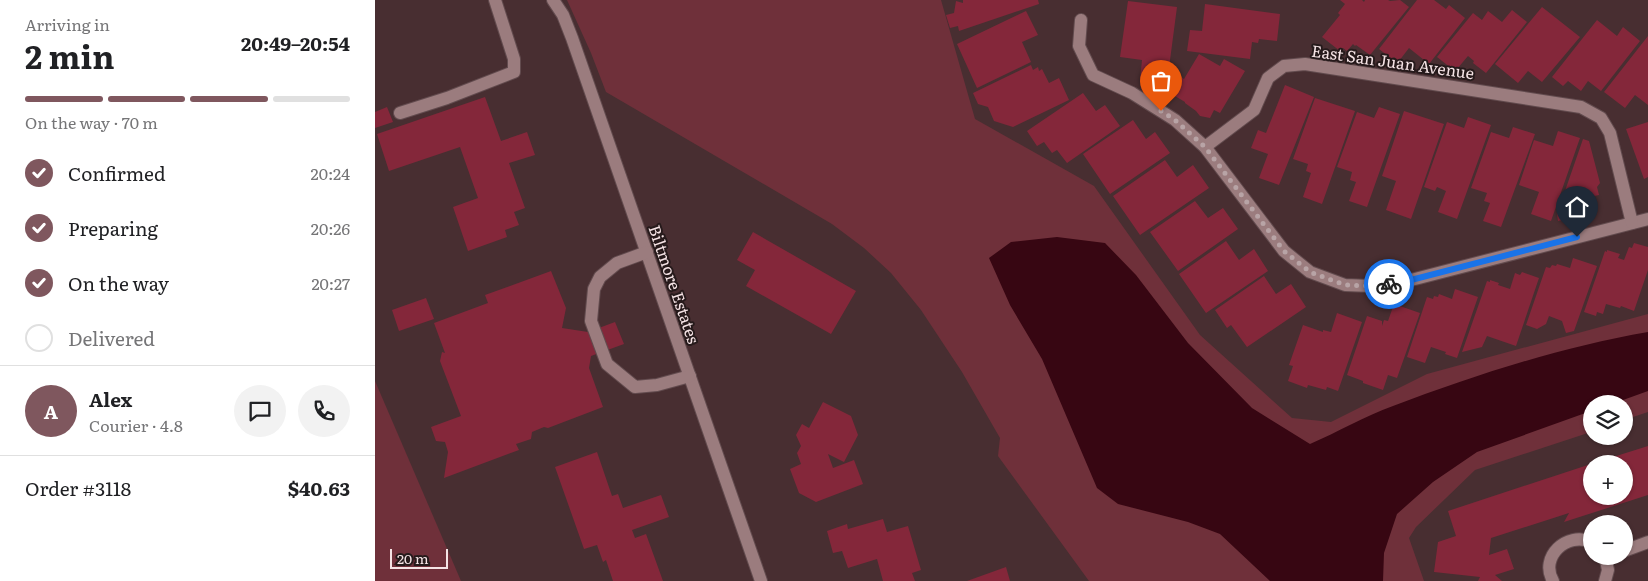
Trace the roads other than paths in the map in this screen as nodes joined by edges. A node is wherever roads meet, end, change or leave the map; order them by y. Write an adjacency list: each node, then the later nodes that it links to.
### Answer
1 (495, 0): 4 (street)
2 (553, 0): 8 (street, Biltmore Estates)
3 (1081, 20): 5 (street)
4 (400, 113)
5 (1205, 147): 7 (street); 7 (street, East San Juan Avenue)
6 (1648, 219): 7 (street)
7 (1632, 223)
8 (647, 252): 9 (street, Biltmore Estates); 9 (street)
9 (690, 376): 14 (street, Biltmore Estates)
10 (1583, 538): 15 (street)
11 (1648, 542): 12 (street)
12 (1633, 548)
13 (1608, 565): 16 (street)
14 (761, 581)
15 (1553, 581)
16 (1605, 581)

